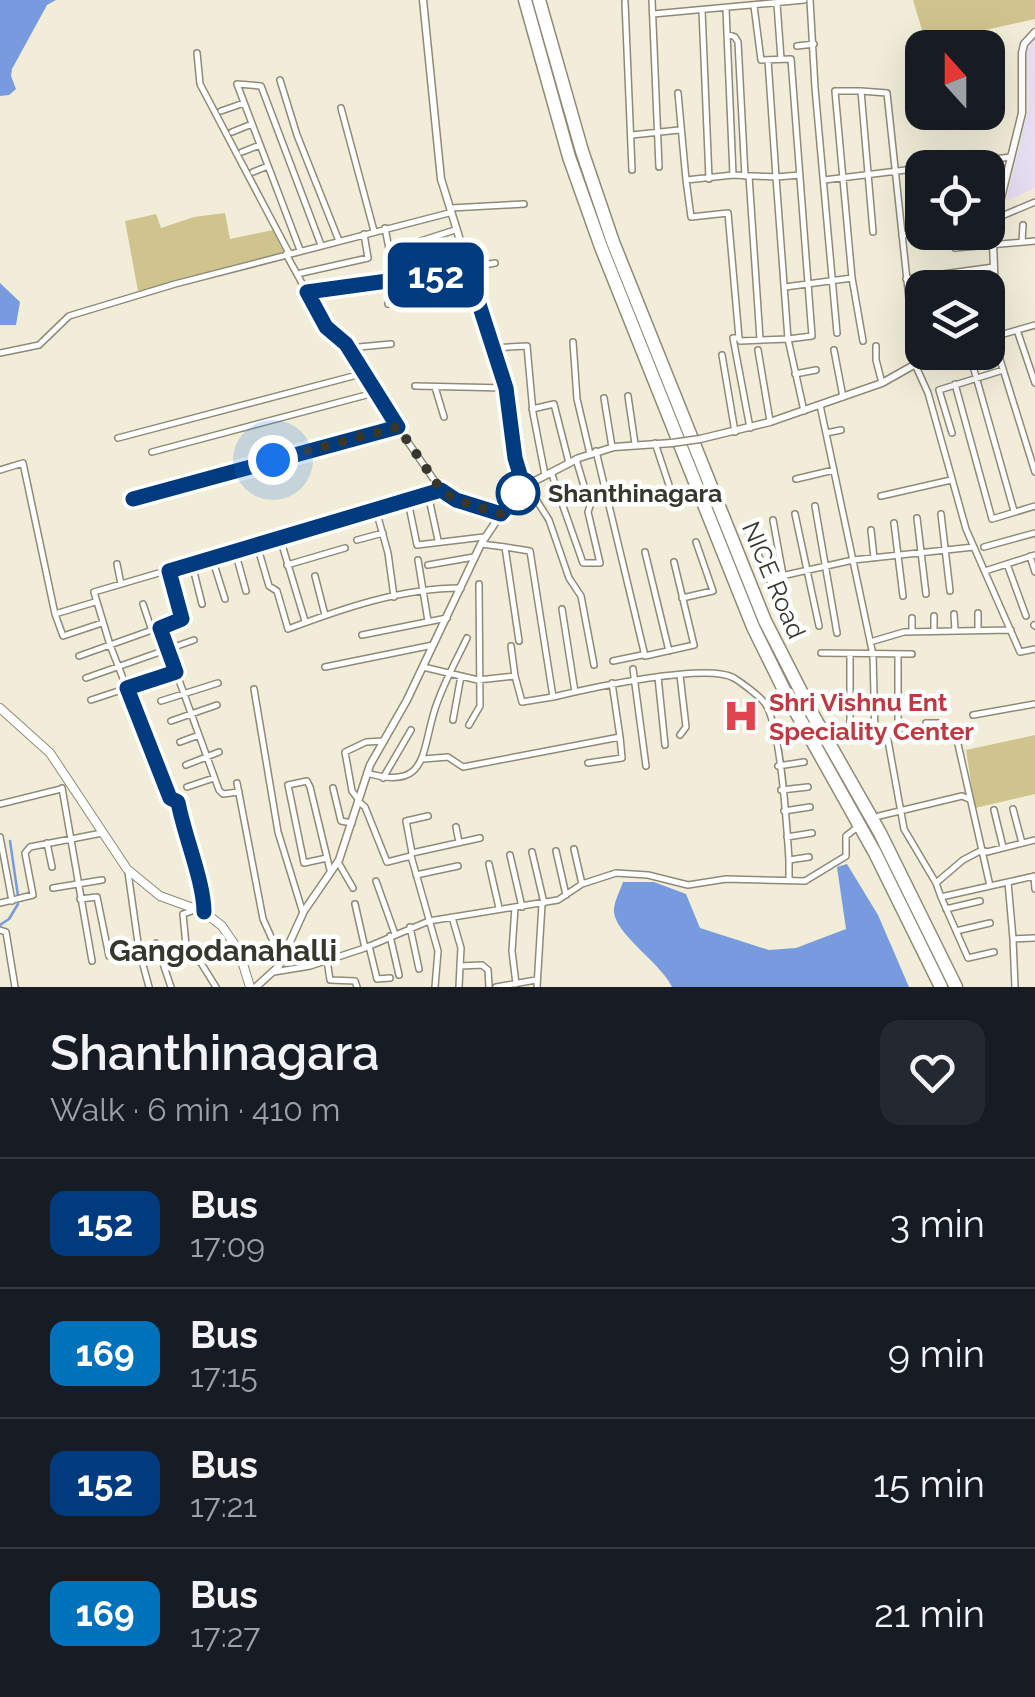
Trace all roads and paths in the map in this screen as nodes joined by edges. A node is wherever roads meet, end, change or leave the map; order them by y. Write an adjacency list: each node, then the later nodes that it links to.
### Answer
1 (423, 0): 55 (street)
2 (525, 0): 422 (highway, NICE Road)
3 (539, 0): 423 (highway, NICE Road)
4 (652, 0): 14 (street)
5 (685, 0): 13 (street)
6 (706, 0): 12 (street)
7 (807, 0): 9 (street); 17 (street)
8 (625, 2): 32 (street)
9 (778, 4): 10 (street); 20 (street)
10 (754, 6): 11 (street); 21 (street)
11 (726, 9): 12 (street); 16 (street)
12 (704, 10): 13 (street); 49 (street)
13 (686, 11): 14 (street)
14 (652, 14): 31 (street)
15 (1035, 32): 35 (street)
16 (726, 34): 44 (street); 45 (street)
17 (814, 44): 18 (street); 51 (street)
18 (797, 46)
19 (197, 53): 73 (street)
20 (781, 59): 21 (street); 46 (street)
21 (768, 60): 47 (street)
22 (280, 80): 65 (street)
23 (861, 91): 42 (street); 43 (street); 48 (street)
24 (678, 92): 29 (street)
25 (244, 103): 27 (street); 28 (street); 70 (street)
26 (341, 108): 60 (street)
27 (221, 111)
28 (252, 124): 30 (street); 33 (street)
29 (680, 130): 31 (street); 50 (street)
30 (232, 132)
31 (658, 132): 32 (street); 38 (street)
32 (632, 135): 39 (street)
33 (260, 145): 34 (street); 37 (street)
34 (242, 152)
35 (1010, 157): 36 (street); 52 (street)
36 (1005, 158)
37 (268, 166): 41 (street); 71 (street)
38 (659, 167)
39 (632, 170)
40 (905, 171): 42 (street)
41 (253, 172)
42 (896, 172): 43 (street); 64 (street)
43 (870, 175): 48 (street); 61 (street)
44 (733, 176): 45 (street); 49 (street)
45 (747, 176): 47 (street); 94 (street)
46 (800, 176): 47 (street); 84 (street)
47 (776, 177): 85 (street)
48 (843, 178): 51 (street); 82 (street)
49 (709, 179): 50 (street)
50 (686, 180): 93 (street)
51 (824, 180): 83 (street)
52 (1005, 180)
53 (1035, 202): 56 (street)
54 (524, 204): 55 (street)
55 (448, 211): 58 (street); 59 (street)
56 (1005, 213)
57 (1023, 225): 67 (street)
58 (386, 228): 60 (street); 76 (street)
59 (455, 230): 69 (street); 77 (street)
60 (374, 231): 62 (street)
61 (874, 232)
62 (364, 234): 65 (street); 81 (street)
63 (905, 234): 64 (street)
64 (902, 236): 78 (street)
65 (339, 241): 70 (street)
66 (1035, 241): 67 (street)
67 (1022, 242): 68 (street)
68 (1005, 243)
69 (411, 244)
70 (320, 245): 71 (street)
71 (300, 250): 73 (street)
72 (994, 250): 75 (street)
73 (288, 254): 81 (street); 104 (street)
74 (495, 263): 77 (street)
75 (994, 267): 79 (street); 80 (street)
76 (393, 268)
77 (468, 270): 86 (street); 87 (street)
78 (905, 270)
79 (974, 270)
80 (994, 270)
81 (297, 274): 86 (street)
82 (852, 278): 83 (street); 96 (street)
83 (831, 281): 84 (street); 92 (street)
84 (809, 285): 85 (street); 95 (street)
85 (785, 287): 95 (street)
86 (307, 292): 100 (street)
87 (476, 297): 88 (street); 101 (street)
88 (388, 304)
89 (1035, 325): 90 (street)
90 (1018, 330): 91 (street); 107 (street)
91 (1005, 332)
92 (837, 333)
93 (739, 338): 94 (street); 132 (street)
94 (760, 339): 95 (street)
95 (788, 339): 114 (street)
96 (863, 341)
97 (573, 342): 142 (street)
98 (391, 344): 100 (street)
99 (876, 346): 116 (street)
100 (348, 348): 113 (street)
101 (493, 348): 121 (street); 127 (street)
102 (758, 350): 130 (street)
103 (834, 350): 124 (street)
104 (0, 353)
105 (1035, 354): 107 (street)
106 (722, 355): 134 (street)
107 (1026, 356): 117 (street)
108 (816, 370): 114 (street)
109 (907, 370): 116 (street)
110 (918, 370): 149 (street)
111 (975, 370): 115 (street)
112 (1003, 370): 115 (street); 146 (street)
113 (362, 374): 122 (street); 137 (street)
114 (795, 374): 128 (street)
115 (978, 378): 118 (street); 160 (street)
116 (882, 383): 124 (street)
117 (1035, 383)
118 (955, 384): 136 (street); 160 (street)
119 (416, 386): 120 (street)
120 (435, 387): 121 (street); 129 (street)
121 (506, 388): 150 (street)
122 (374, 393): 131 (street); 141 (street)
123 (628, 396): 138 (street)
124 (843, 397): 126 (street)
125 (604, 398): 140 (street)
126 (820, 405): 128 (street); 135 (street)
127 (532, 408): 143 (street); 147 (street)
128 (804, 411): 130 (street)
129 (444, 418)
130 (770, 422): 132 (street)
131 (398, 427): 151 (street); 155 (street)
132 (750, 428): 134 (street)
133 (841, 430): 135 (street)
134 (735, 432): 139 (street, bridge)
135 (826, 433): 145 (street)
136 (952, 433)
137 (118, 438)
138 (635, 444): 139 (street); 140 (street)
139 (656, 444): 154 (street)
140 (612, 447): 142 (street)
141 (152, 452)
142 (593, 452): 143 (street); 256 (street)
143 (572, 461): 147 (street); 147 (street)
144 (0, 467): 222 (street)
145 (834, 470): 148 (street); 191 (street)
146 (1035, 472)
147 (548, 474): 150 (street)
148 (796, 479)
149 (951, 480): 153 (street); 178 (street)
150 (526, 486): 161 (street); 261 (street)
151 (441, 490): 152 (street); 161 (street)
152 (428, 494): 156 (street); 174 (street)
153 (882, 496)
154 (674, 497)
155 (133, 499)
156 (408, 501): 159 (street); 174 (street)
157 (815, 506): 198 (street)
158 (1035, 506): 160 (street)
159 (376, 510): 169 (street); 171 (street)
160 (1014, 512)
161 (501, 514): 173 (street)
162 (795, 514): 199 (street)
163 (941, 514): 181 (street)
164 (917, 518): 184 (street)
165 (774, 520): 204 (street)
166 (894, 523): 185 (street)
167 (747, 529): 205 (street)
168 (870, 530): 189 (street)
169 (382, 533): 172 (street); 214 (street)
170 (1035, 533): 179 (street)
171 (280, 538): 176 (street); 196 (street)
172 (358, 540)
173 (482, 540): 174 (street); 177 (street); 187 (street)
174 (438, 541)
175 (696, 542): 215 (street)
176 (257, 545): 182 (street); 231 (street)
177 (505, 547): 245 (street); 281 (street)
178 (974, 547): 181 (street); 201 (street)
179 (984, 547)
180 (344, 548): 196 (street)
181 (946, 550): 184 (street); 211 (street)
182 (235, 551): 188 (street); 209 (street)
183 (645, 552): 252 (street)
184 (922, 553): 185 (street); 212 (street)
185 (898, 556): 189 (street); 213 (street)
186 (1032, 556): 195 (street); 202 (street)
187 (474, 557): 197 (street); 208 (street)
188 (212, 558): 194 (street); 216 (street)
189 (874, 558): 191 (street)
190 (418, 560): 210 (street)
191 (853, 560): 198 (street); 246 (street)
192 (674, 562): 215 (street)
193 (117, 564): 206 (street)
194 (192, 564): 200 (street); 219 (street)
195 (1008, 564): 201 (street); 226 (street)
196 (287, 565): 231 (street)
197 (428, 565)
198 (826, 566): 199 (street); 240 (street)
199 (806, 570): 204 (street); 233 (street)
200 (169, 571): 206 (street); 234 (street)
201 (985, 571): 236 (street)
202 (1035, 572)
203 (314, 576): 224 (street)
204 (783, 576): 205 (street)
205 (768, 579): 229 (street)
206 (121, 584): 217 (street)
207 (480, 584): 273 (street)
208 (462, 588): 210 (street); 227 (street)
209 (246, 591)
210 (423, 591): 214 (street); 230 (street)
211 (950, 591)
212 (926, 594)
213 (903, 596)
214 (394, 597): 224 (street)
215 (682, 598): 252 (street)
216 (224, 599)
217 (94, 602): 222 (street); 232 (street)
218 (143, 604): 237 (street)
219 (202, 604)
220 (562, 610): 279 (street)
221 (978, 613): 235 (street)
222 (55, 614): 232 (street)
223 (954, 614): 239 (street)
224 (326, 615): 231 (street)
225 (934, 616): 238 (street)
226 (1026, 616)
227 (448, 618): 230 (street); 248 (street)
228 (912, 618): 241 (street)
229 (787, 620)
230 (428, 621): 242 (street)
231 (306, 622)
232 (102, 624): 247 (street)
233 (819, 626)
234 (160, 628): 237 (street); 251 (street)
235 (978, 630): 236 (street); 239 (street)
236 (1010, 630): 250 (street)
237 (152, 631): 247 (street)
238 (934, 631): 239 (street); 241 (street)
239 (955, 631)
240 (837, 632)
241 (912, 632): 246 (street)
242 (362, 635)
243 (467, 638): 267 (street)
244 (194, 640): 251 (street)
245 (520, 641)
246 (870, 642): 257 (street)
247 (110, 645): 258 (street); 262 (street)
248 (434, 645): 263 (street); 264 (street)
249 (511, 646): 270 (street)
250 (1035, 649)
251 (168, 650): 262 (street); 266 (street)
252 (669, 651): 256 (street)
253 (821, 652): 254 (street)
254 (850, 654): 257 (street); 296 (street)
255 (912, 654): 259 (street)
256 (642, 655): 260 (street)
257 (873, 655): 259 (street); 296 (street)
258 (79, 656)
259 (898, 656): 297 (street)
260 (613, 660)
261 (594, 665)
262 (118, 667): 272 (street); 277 (street)
263 (325, 667)
264 (423, 667): 267 (street); 299 (street)
265 (633, 669): 274 (street)
266 (176, 672): 277 (street); 280 (street)
267 (450, 674): 269 (street); 304 (street)
268 (680, 675): 271 (street); 295 (street); 309 (street)
269 (461, 676): 273 (street); 289 (street)
270 (516, 676): 273 (street); 281 (street)
271 (658, 677): 274 (street); 301 (street)
272 (86, 678)
273 (478, 680): 292 (street)
274 (634, 680): 276 (street); 308 (street)
275 (218, 683): 280 (street)
276 (612, 683): 279 (street); 298 (street)
277 (127, 688): 282 (street); 388 (street)
278 (254, 689): 361 (street)
279 (575, 692): 281 (street)
280 (184, 694): 283 (street); 287 (street)
281 (553, 697)
282 (91, 700)
283 (162, 701)
284 (1035, 704): 288 (street)
285 (217, 705): 287 (street)
286 (0, 708): 314 (main road)
287 (191, 714): 290 (street); 294 (street)
288 (974, 715)
289 (452, 720)
290 (171, 721)
291 (926, 723): 321 (street)
292 (469, 725)
293 (411, 730): 312 (street)
294 (199, 735): 300 (street); 303 (street)
295 (680, 735)
296 (875, 735): 297 (street)
297 (887, 735): 328 (street)
298 (620, 737): 304 (street); 306 (street)
299 (384, 741): 310 (street); 322 (street)
300 (180, 742)
301 (664, 745)
302 (218, 752): 303 (street)
303 (207, 757): 307 (street); 311 (street)
304 (423, 759): 312 (street)
305 (804, 762): 309 (street)
306 (588, 763)
307 (186, 765)
308 (646, 766)
309 (778, 766): 319 (street)
310 (367, 773): 312 (street); 322 (street)
311 (214, 778): 316 (street); 320 (street)
312 (383, 778)
313 (237, 783): 320 (street)
314 (74, 786): 317 (street); 334 (main road)
315 (808, 786): 319 (street)
316 (188, 787)
317 (62, 788): 323 (street); 340 (street)
318 (334, 788): 331 (street)
319 (781, 790): 327 (street)
320 (239, 792): 405 (street)
321 (969, 799): 328 (street); 348 (street)
322 (358, 800): 331 (street); 351 (street)
323 (0, 804)
324 (810, 807): 327 (street)
325 (1013, 809): 344 (street)
326 (994, 810): 347 (street)
327 (784, 811): 338 (street)
328 (901, 811): 330 (street); 370 (street)
329 (428, 816): 351 (street)
330 (879, 816)
331 (352, 823): 356 (street)
332 (456, 826): 342 (street)
333 (854, 830): 367 (street)
334 (102, 832): 340 (street); 362 (main road)
335 (812, 832): 338 (street)
336 (0, 837): 380 (street)
337 (435, 837): 345 (street)
338 (788, 837): 355 (street)
339 (480, 838): 342 (street)
340 (70, 839): 343 (street); 371 (street)
341 (1035, 840): 344 (street)
342 (459, 842): 345 (street)
343 (47, 843): 360 (street); 380 (street)
344 (1022, 843): 347 (street)
345 (438, 847): 351 (street)
346 (574, 848): 372 (street)
347 (1004, 848): 348 (street)
348 (982, 850): 370 (street); 373 (street)
349 (556, 851): 377 (street)
350 (532, 852): 383 (street)
351 (412, 855): 364 (street)
352 (510, 855): 385 (street)
353 (809, 857): 355 (street)
354 (327, 858): 357 (street); 357 (street); 363 (street)
355 (790, 860): 367 (street)
356 (338, 862): 363 (street); 375 (street)
357 (304, 863): 361 (street)
358 (489, 864): 386 (street)
359 (458, 866): 364 (street)
360 (52, 867)
361 (288, 867): 389 (street)
362 (127, 869): 388 (main road); 414 (street)
363 (331, 873): 389 (street)
364 (416, 875): 391 (street)
365 (1034, 876): 369 (street); 376 (street)
366 (102, 880): 371 (street)
367 (790, 880): 372 (street)
368 (376, 882): 396 (street)
369 (1008, 882): 373 (street); 398 (street)
370 (936, 883): 378 (street)
371 (77, 884): 374 (street); 379 (street)
372 (582, 884): 377 (street)
373 (990, 886): 378 (street)
374 (53, 888)
375 (352, 888)
376 (1035, 889)
377 (566, 895): 383 (street)
378 (942, 897): 387 (street)
379 (80, 899): 402 (street); 404 (street)
380 (12, 900): 382 (street)
381 (980, 902): 387 (street)
382 (0, 903)
383 (544, 903): 385 (street); 411 (street)
384 (355, 904): 400 (street)
385 (518, 907): 386 (street); 412 (street)
386 (499, 908): 390 (street)
387 (946, 908): 395 (street)
388 (201, 911): 416 (street); 417 (main road)
389 (303, 914): 405 (street)
390 (452, 917): 391 (street); 406 (street)
391 (429, 922): 393 (street); 419 (street)
392 (990, 923): 395 (street)
393 (410, 927): 396 (street); 407 (street)
394 (0, 930): 413 (street)
395 (956, 931): 401 (street)
396 (393, 935): 400 (street); 409 (street)
397 (1035, 938): 398 (street)
398 (1013, 939): 424 (street)
399 (156, 942): 415 (street)
400 (367, 947): 403 (street); 410 (street)
401 (994, 952)
402 (110, 956)
403 (327, 960): 408 (street); 418 (street)
404 (92, 961)
405 (282, 961): 408 (street)
406 (460, 966): 420 (street); 421 (street)
407 (419, 969)
408 (274, 972): 417 (street)
409 (399, 975)
410 (390, 978)
411 (537, 983): 412 (street)
412 (516, 984): 421 (street)
413 (15, 987)
414 (149, 987)
415 (171, 987)
416 (216, 987)
417 (253, 987)
418 (357, 987)
419 (435, 987)
420 (460, 987)
421 (493, 987)
422 (941, 987)
423 (956, 987)
424 (1015, 987)

